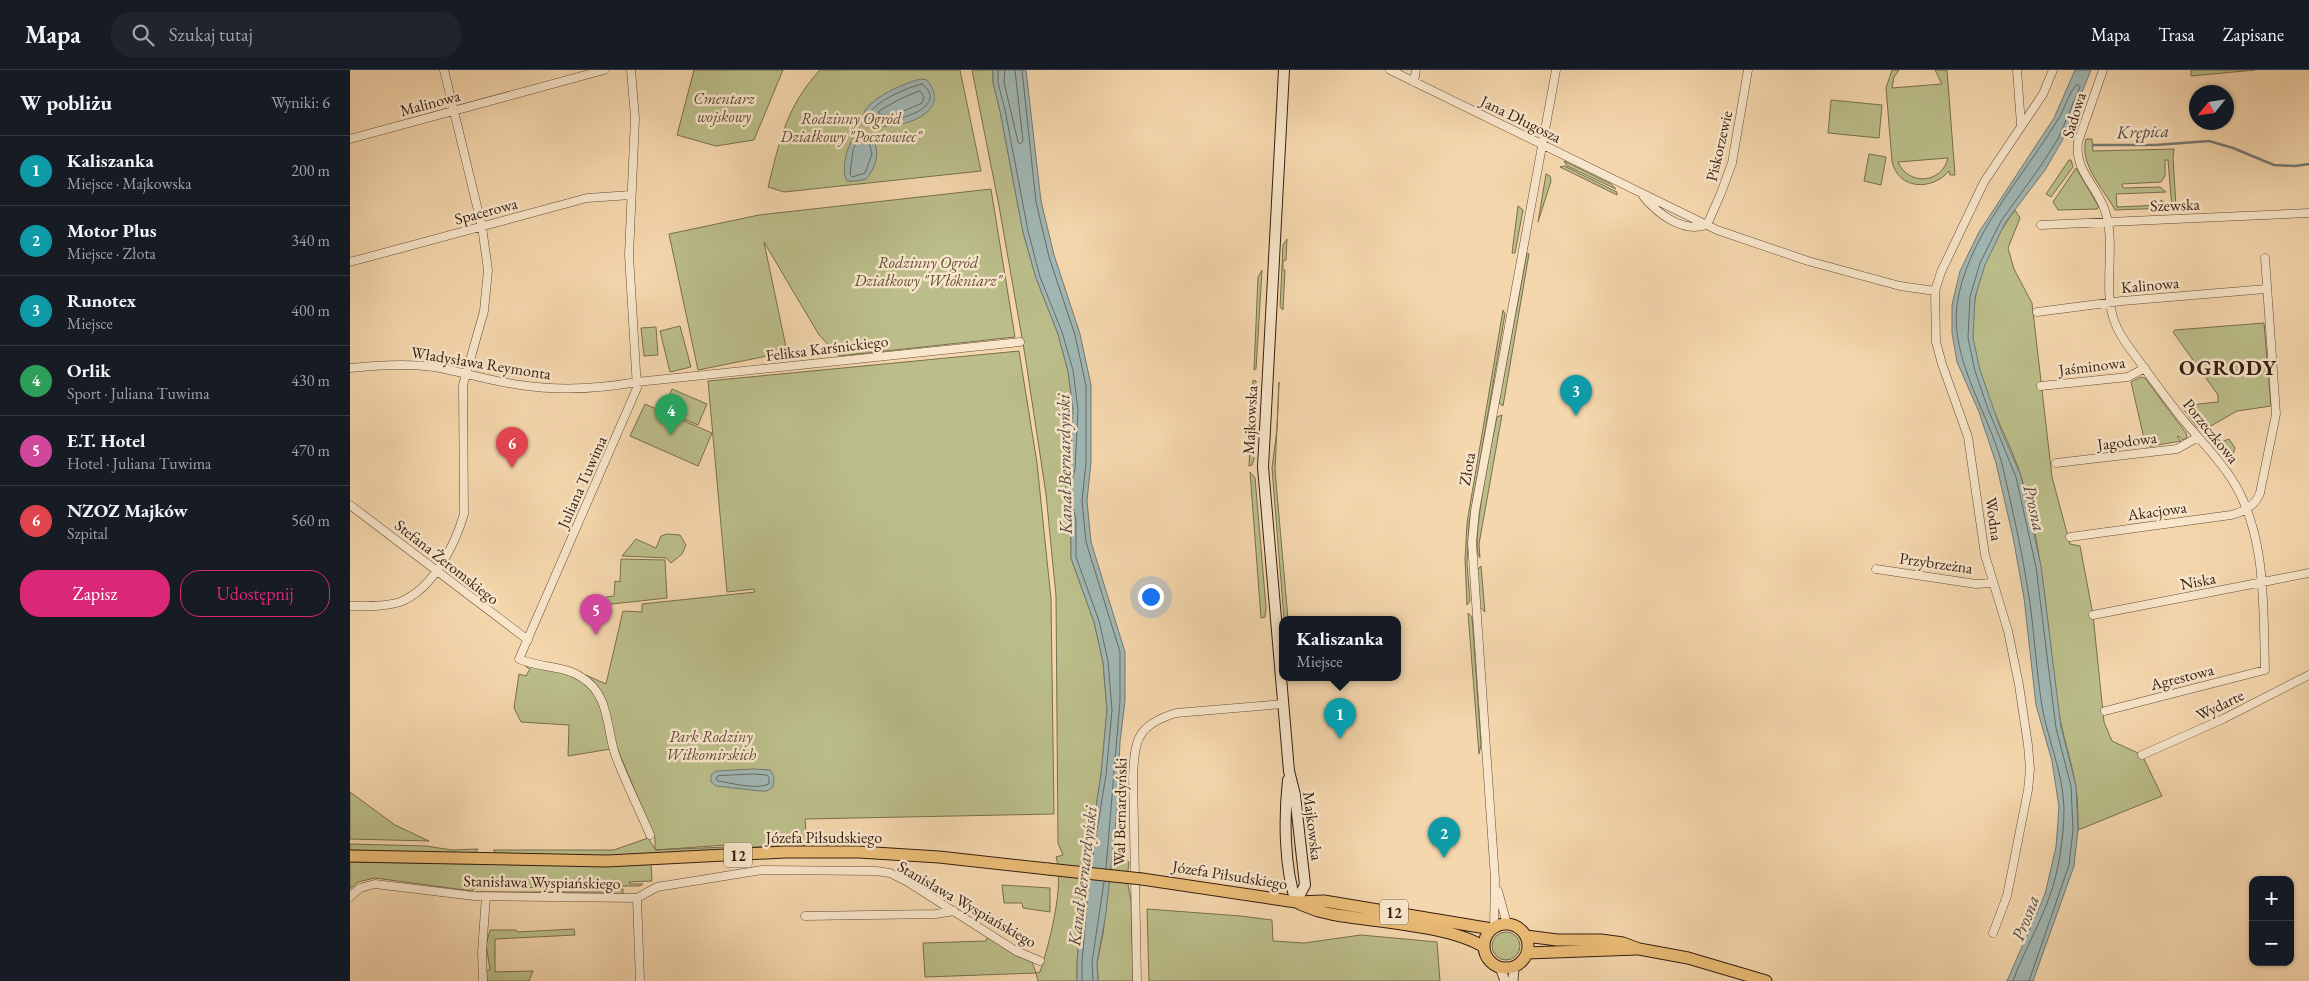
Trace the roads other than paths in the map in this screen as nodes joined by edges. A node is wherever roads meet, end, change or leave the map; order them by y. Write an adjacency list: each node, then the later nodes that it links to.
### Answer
1 (444, 70): 13 (street)
2 (604, 70): 13 (street, Malinowa)
3 (631, 70): 17 (street, Juliana Tuwima)
4 (1284, 70): 48 (main road, Majkowska)
5 (1390, 70): 12 (street, Jana Długosza)
6 (1416, 70): 12 (street)
7 (1556, 70): 16 (street, Złota)
8 (1748, 70): 20 (street, Piskorzewie)
9 (2017, 70): 14 (street)
10 (2053, 70): 14 (street, Wodna)
11 (2102, 70): 19 (street, Sadowa)
12 (1414, 82): 16 (street, Jana Długosza)
13 (454, 110): 15 (street, Malinowa); 22 (street)
14 (2021, 125): 26 (street, Wodna)
15 (350, 139)
16 (1543, 145): 20 (street, Jana Długosza); 58 (street, Złota)
17 (631, 195): 22 (street, Spacerowa); 33 (street, Juliana Tuwima)
18 (2309, 212): 19 (street, Szewska)
19 (2108, 221): 21 (street, Szewska); 27 (street, Porzeczkowa)
20 (1706, 225): 26 (street, Jana Długosza)
21 (2041, 225)
22 (482, 227): 24 (street, Spacerowa); 32 (street)
23 (2264, 258): 25 (street)
24 (350, 262)
25 (2266, 289): 27 (street, Kalinowa); 38 (street)
26 (1935, 291): 44 (street, Wodna)
27 (2111, 303): 28 (street, Kalinowa); 31 (street, Porzeczkowa)
28 (2037, 312)
29 (1020, 342): 33 (street, Feliksa Karśnickiego)
30 (350, 368): 32 (street, Władysława Reymonta)
31 (2145, 368): 34 (street, Jaśminowa); 35 (street, Porzeczkowa)
32 (466, 373): 33 (street, Władysława Reymonta); 41 (street)
33 (637, 382): 47 (street, Juliana Tuwima)
34 (2041, 386)
35 (2198, 437): 36 (street, Jagodowa); 38 (street, Porzeczkowa)
36 (2056, 463)
37 (350, 505): 41 (street, Stefana Żeromskiego)
38 (2246, 509): 39 (street, Akacjowa); 43 (street, Porzeczkowa)
39 (2070, 537)
40 (1876, 568): 44 (street, Przybrzeżna)
41 (435, 571): 45 (street); 47 (street, Stefana Żeromskiego)
42 (2309, 573): 43 (street, Niska)
43 (2262, 582): 46 (street, Niska); 49 (street, Porzeczkowa)
44 (1992, 583): 67 (street, Wodna)
45 (350, 606)
46 (2093, 615)
47 (528, 640): 56 (street, Juliana Tuwima)
48 (1279, 657)
49 (2265, 670): 53 (street, Agrestowa)
50 (2309, 675): 54 (street, Wydarte)
51 (1281, 681): 52 (main road, Majkowska)
52 (1283, 704): 55 (main road, Majkowska); 77 (street, Wał Bernardyński)
53 (2105, 711)
54 (2142, 755)
55 (1289, 771): 62 (main road, Majkowska); 62 (main road, Majkowska)
56 (650, 835)
57 (350, 856): 62 (main road, Józefa Piłsudskiego / 12, bridge)
58 (1495, 879): 65 (street, Złota); 66 (street, Złota)
59 (486, 896): 60 (street, Stanisława Wyspiańskiego); 61 (street, Stanisława Wyspiańskiego); 75 (street)
60 (350, 897)
61 (637, 898): 63 (street, Stanisława Wyspiańskiego); 76 (street)
62 (1296, 902): 66 (main road, Józefa Piłsudskiego / 12); 69 (main road, Józefa Piłsudskiego / 12)
63 (954, 911): 64 (street); 72 (street, Stanisława Wyspiańskiego)
64 (805, 916)
65 (1507, 924): 66 (main road, 12); 68 (main road)
66 (1493, 928): 69 (main road)
67 (1993, 933)
68 (1526, 936): 70 (main road); 71 (main road)
69 (1484, 947): 74 (main road, 12)
70 (1638, 949): 71 (main road); 80 (main road)
71 (1527, 954): 73 (main road)
72 (1040, 960)
73 (1514, 966): 74 (main road); 79 (street)
74 (1500, 967): 78 (street)
75 (483, 981)
76 (640, 981)
77 (1136, 981)
78 (1505, 981)
79 (1514, 981)
80 (1766, 981)

